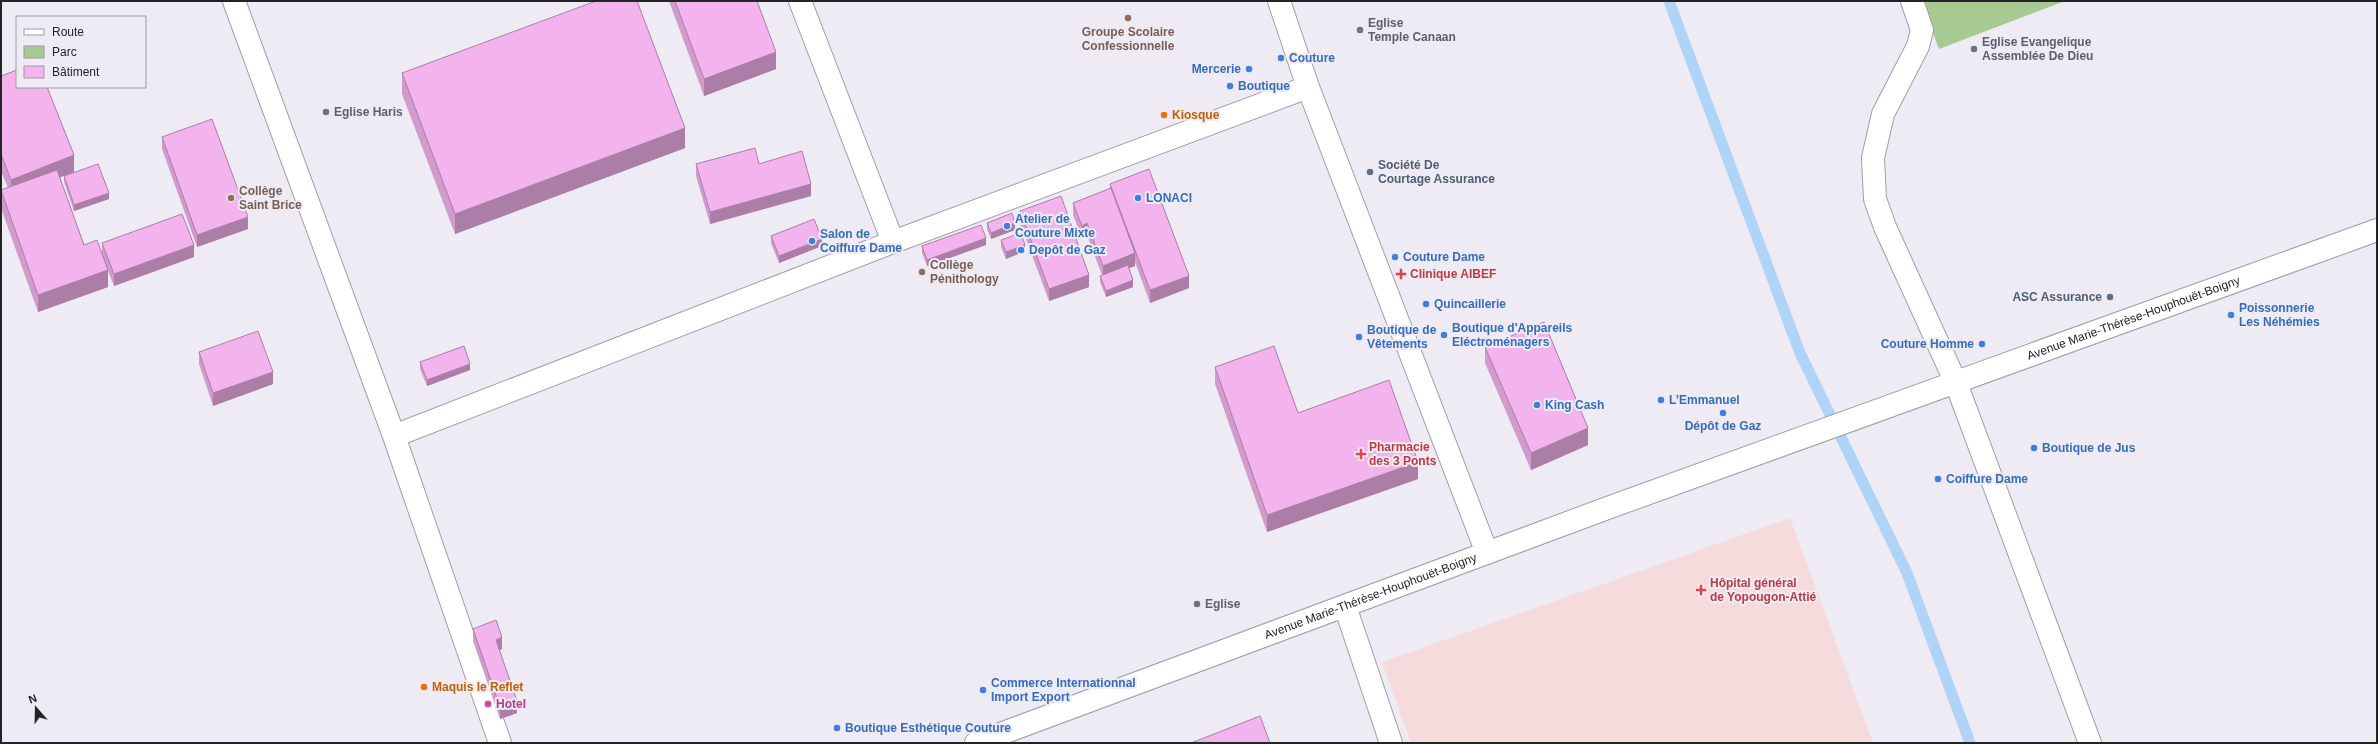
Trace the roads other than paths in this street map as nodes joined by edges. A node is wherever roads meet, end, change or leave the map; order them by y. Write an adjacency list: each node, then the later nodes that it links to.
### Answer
1 (234, 1): 9 (street)
2 (800, 1): 7 (street)
3 (1279, 1): 5 (street)
4 (1912, 1): 8 (street)
5 (1308, 87): 7 (street); 10 (street)
6 (2377, 230): 8 (street, Avenue Marie-Thérèse-Houphouët-Boigny)
7 (893, 242): 9 (street)
8 (1956, 383): 10 (street, Avenue Marie-Thérèse-Houphouët-Boigny); 15 (street)
9 (394, 436): 12 (street)
10 (1487, 553): 11 (street, Avenue Marie-Thérèse-Houphouët-Boigny)
11 (1345, 606): 13 (street, Avenue Marie-Thérèse-Houphouët-Boigny); 14 (street)
12 (500, 743)
13 (976, 743)
14 (1391, 743)
15 (2090, 743)

